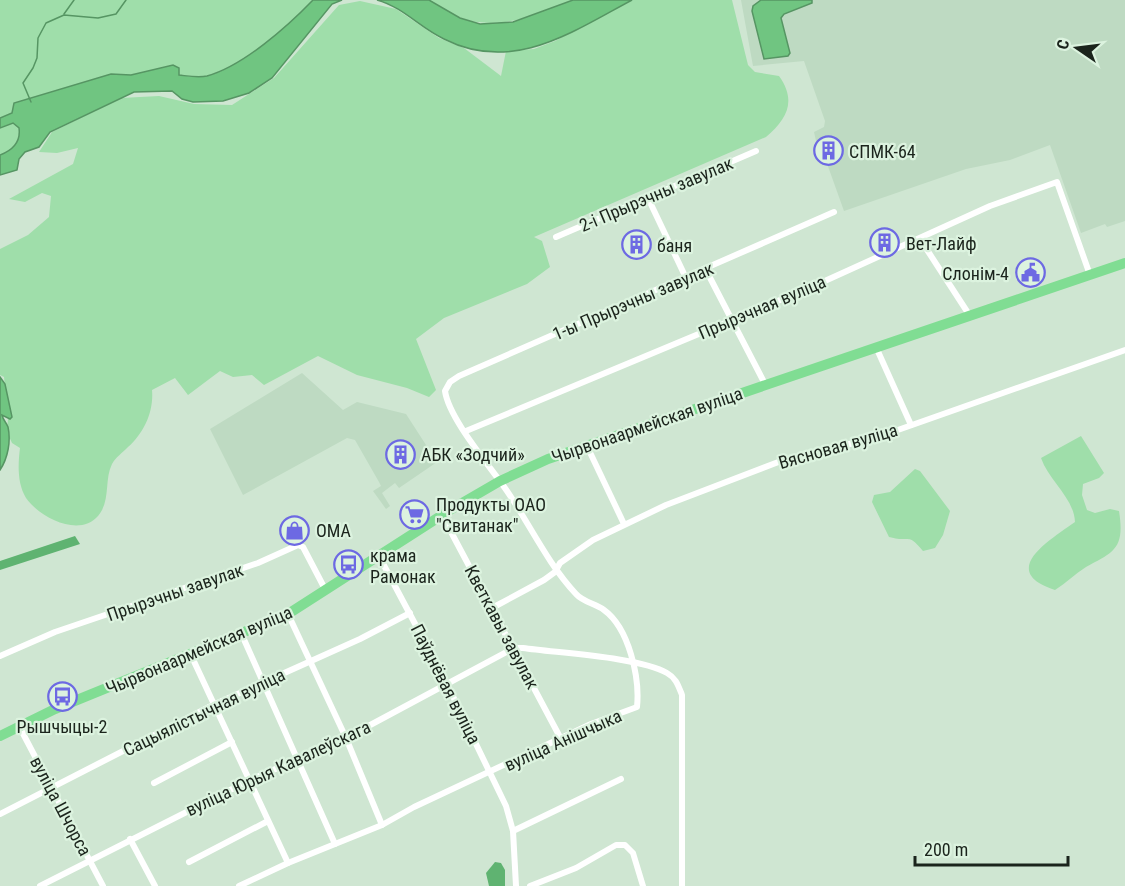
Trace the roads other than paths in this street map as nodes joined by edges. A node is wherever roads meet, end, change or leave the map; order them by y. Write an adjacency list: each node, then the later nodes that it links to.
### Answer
1 (756, 151): 2 (street, 2-і Прырэчны завулак)
2 (648, 198): 4 (street, 2-і Прырэчны завулак); 9 (street)
3 (834, 212): 7 (street, 1-ы Прырэчны завулак)
4 (555, 237)
5 (920, 239): 8 (street, Прырэчная вуліца); 10 (street); 11 (street, Прырэчная вуліца)
6 (1125, 263): 8 (highway, Чырвонаармейская вуліца)
7 (706, 270): 9 (street, 1-ы Прырэчны завулак); 11 (street)
8 (1090, 275): 10 (highway, Чырвонаармейская вуліца)
9 (686, 278): 15 (street, 1-ы Прырэчны завулак)
10 (970, 316): 12 (highway, Чырвонаармейская вуліца)
11 (733, 319): 14 (street); 17 (street, Прырэчная вуліца)
12 (876, 347): 14 (highway, Чырвонаармейская вуліца); 16 (street)
13 (1125, 350): 16 (street, Вясновая вуліца)
14 (765, 384): 18 (highway, Чырвонаармейская вуліца)
15 (446, 400): 17 (street, вуліца Анішчыка)
16 (911, 425): 21 (street, Вясновая вуліца)
17 (466, 431): 19 (street, вуліца Анішчыка)
18 (586, 444): 19 (highway, Чырвонаармейская вуліца); 21 (street)
19 (500, 481): 20 (highway, Чырвонаармейская вуліца); 23 (street, вуліца Анішчыка)
20 (442, 515): 22 (highway, Чырвонаармейская вуліца); 25 (street, Кветкавы завулак)
21 (624, 524): 23 (street, Вясновая вуліца)
22 (379, 556): 24 (highway, Чырвонаармейская вуліца); 26 (street, Паўднёвая вуліца)
23 (559, 565): 25 (street, Вясновая вуліца); 33 (street, вуліца Анішчыка)
24 (326, 591): 27 (highway, Чырвонаармейская вуліца); 30 (street, Прырэчны завулак)
25 (492, 608): 29 (street, Кветкавы завулак)
26 (410, 613): 32 (street, Сацыялістычная вуліца); 35 (street, Паўднёвая вуліца)
27 (288, 614): 28 (highway, Чырвонаармейская вуліца); 32 (street)
28 (242, 635): 31 (highway, Чырвонаармейская вуліца); 34 (street)
29 (514, 648): 33 (street); 35 (street, вуліца Юрыя Кавалеўскага); 40 (street, Кветкавы завулак)
30 (0, 656)
31 (191, 656): 36 (street); 37 (highway, Чырвонаармейская вуліца)
32 (310, 661): 34 (street, Сацыялістычная вуліца); 39 (street)
33 (632, 662): 40 (street, вуліца Анішчыка); 64 (street)
34 (262, 683): 36 (street, Сацыялістычная вуліца); 42 (street)
35 (447, 684): 39 (street, вуліца Юрыя Кавалеўскага); 43 (street, Паўднёвая вуліца)
36 (213, 705): 41 (street); 47 (street, Сацыялістычная вуліца)
37 (19, 726): 38 (highway, Чырвонаармейская вуліца); 47 (street, вуліца Шчорса)
38 (0, 736)
39 (346, 738): 42 (street, вуліца Юрыя Кавалеўскага); 50 (street)
40 (561, 739): 43 (street, вуліца Анішчыка)
41 (232, 742): 45 (street); 46 (street)
42 (296, 758): 45 (street, вуліца Юрыя Кавалеўскага); 53 (street)
43 (491, 772): 50 (street, вуліца Анішчыка); 51 (street, Паўднёвая вуліца)
44 (621, 779): 51 (street)
45 (248, 781): 49 (street); 52 (street, вуліца Юрыя Кавалеўскага)
46 (154, 783)
47 (51, 786): 48 (street, Сацыялістычная вуліца); 54 (street, вуліца Шчорса)
48 (0, 814)
49 (267, 821): 55 (street); 56 (street)
50 (382, 825): 53 (street, вуліца Анішчыка)
51 (513, 831): 61 (street, Паўднёвая вуліца)
52 (130, 839): 54 (street, вуліца Юрыя Кавалеўскага); 59 (street)
53 (335, 844): 56 (street, вуліца Анішчыка)
54 (89, 860): 57 (street, вуліца Юрыя Кавалеўскага); 58 (street, вуліца Шчорса)
55 (189, 862)
56 (288, 863): 60 (street, вуліца Анішчыка)
57 (40, 886)
58 (103, 886)
59 (155, 886)
60 (239, 886)
61 (516, 886)
62 (530, 886): 63 (street)
63 (643, 886)
64 (682, 886)

